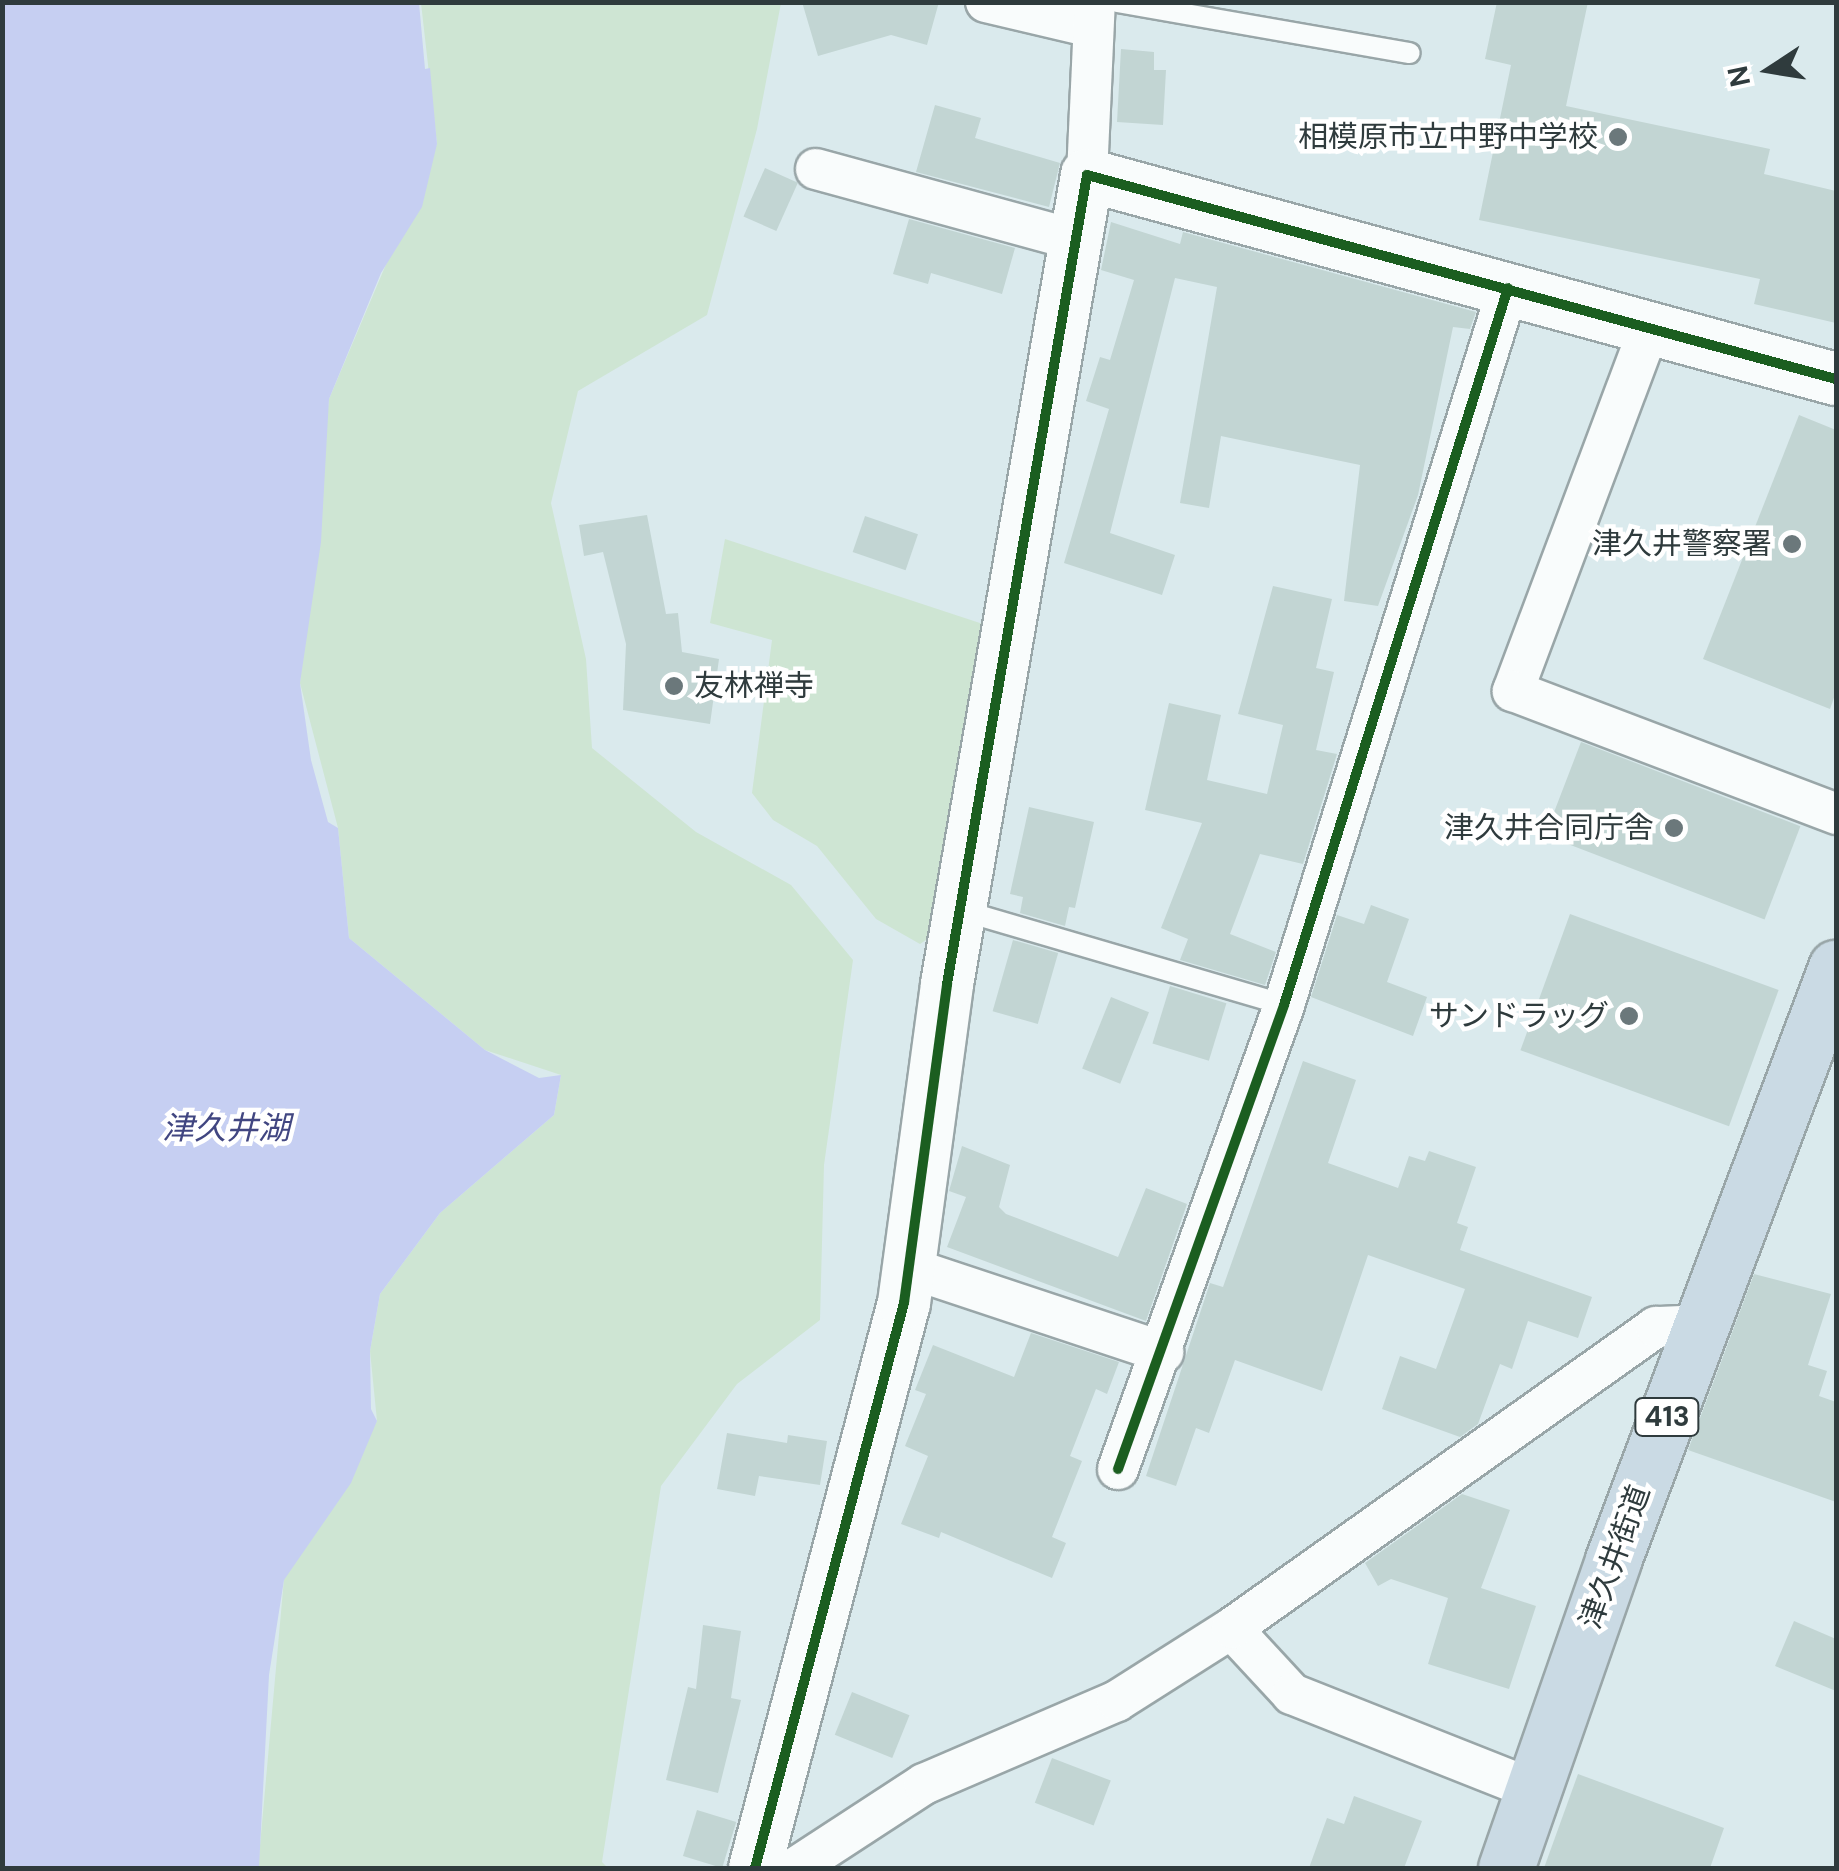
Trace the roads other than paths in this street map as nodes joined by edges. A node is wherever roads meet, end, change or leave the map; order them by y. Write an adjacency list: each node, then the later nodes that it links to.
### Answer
1 (986, 2): 2 (street)
2 (1102, 10): 3 (lane); 5 (street)
3 (1410, 53)
4 (816, 169): 6 (street)
5 (1086, 175): 6 (street); 7 (street)
6 (1075, 240): 11 (street)
7 (1508, 288): 8 (street); 13 (street)
8 (1649, 329): 9 (street); 10 (street)
9 (1836, 379)
10 (1836, 814)
11 (960, 910): 13 (lane); 15 (street)
12 (1836, 968): 14 (highway, 津久井街道 / 413)
13 (1284, 1005): 17 (street)
14 (1825, 1036): 16 (highway, 津久井街道 / 413)
15 (910, 1268): 17 (street); 21 (street)
16 (1702, 1325): 20 (highway, 津久井街道 / 413); 22 (street)
17 (1163, 1352): 18 (street)
18 (1118, 1469)
19 (1243, 1641): 20 (street)
20 (1532, 1789): 23 (highway, 津久井街道 / 413)
21 (755, 1868)
22 (795, 1868)
23 (1506, 1868)

